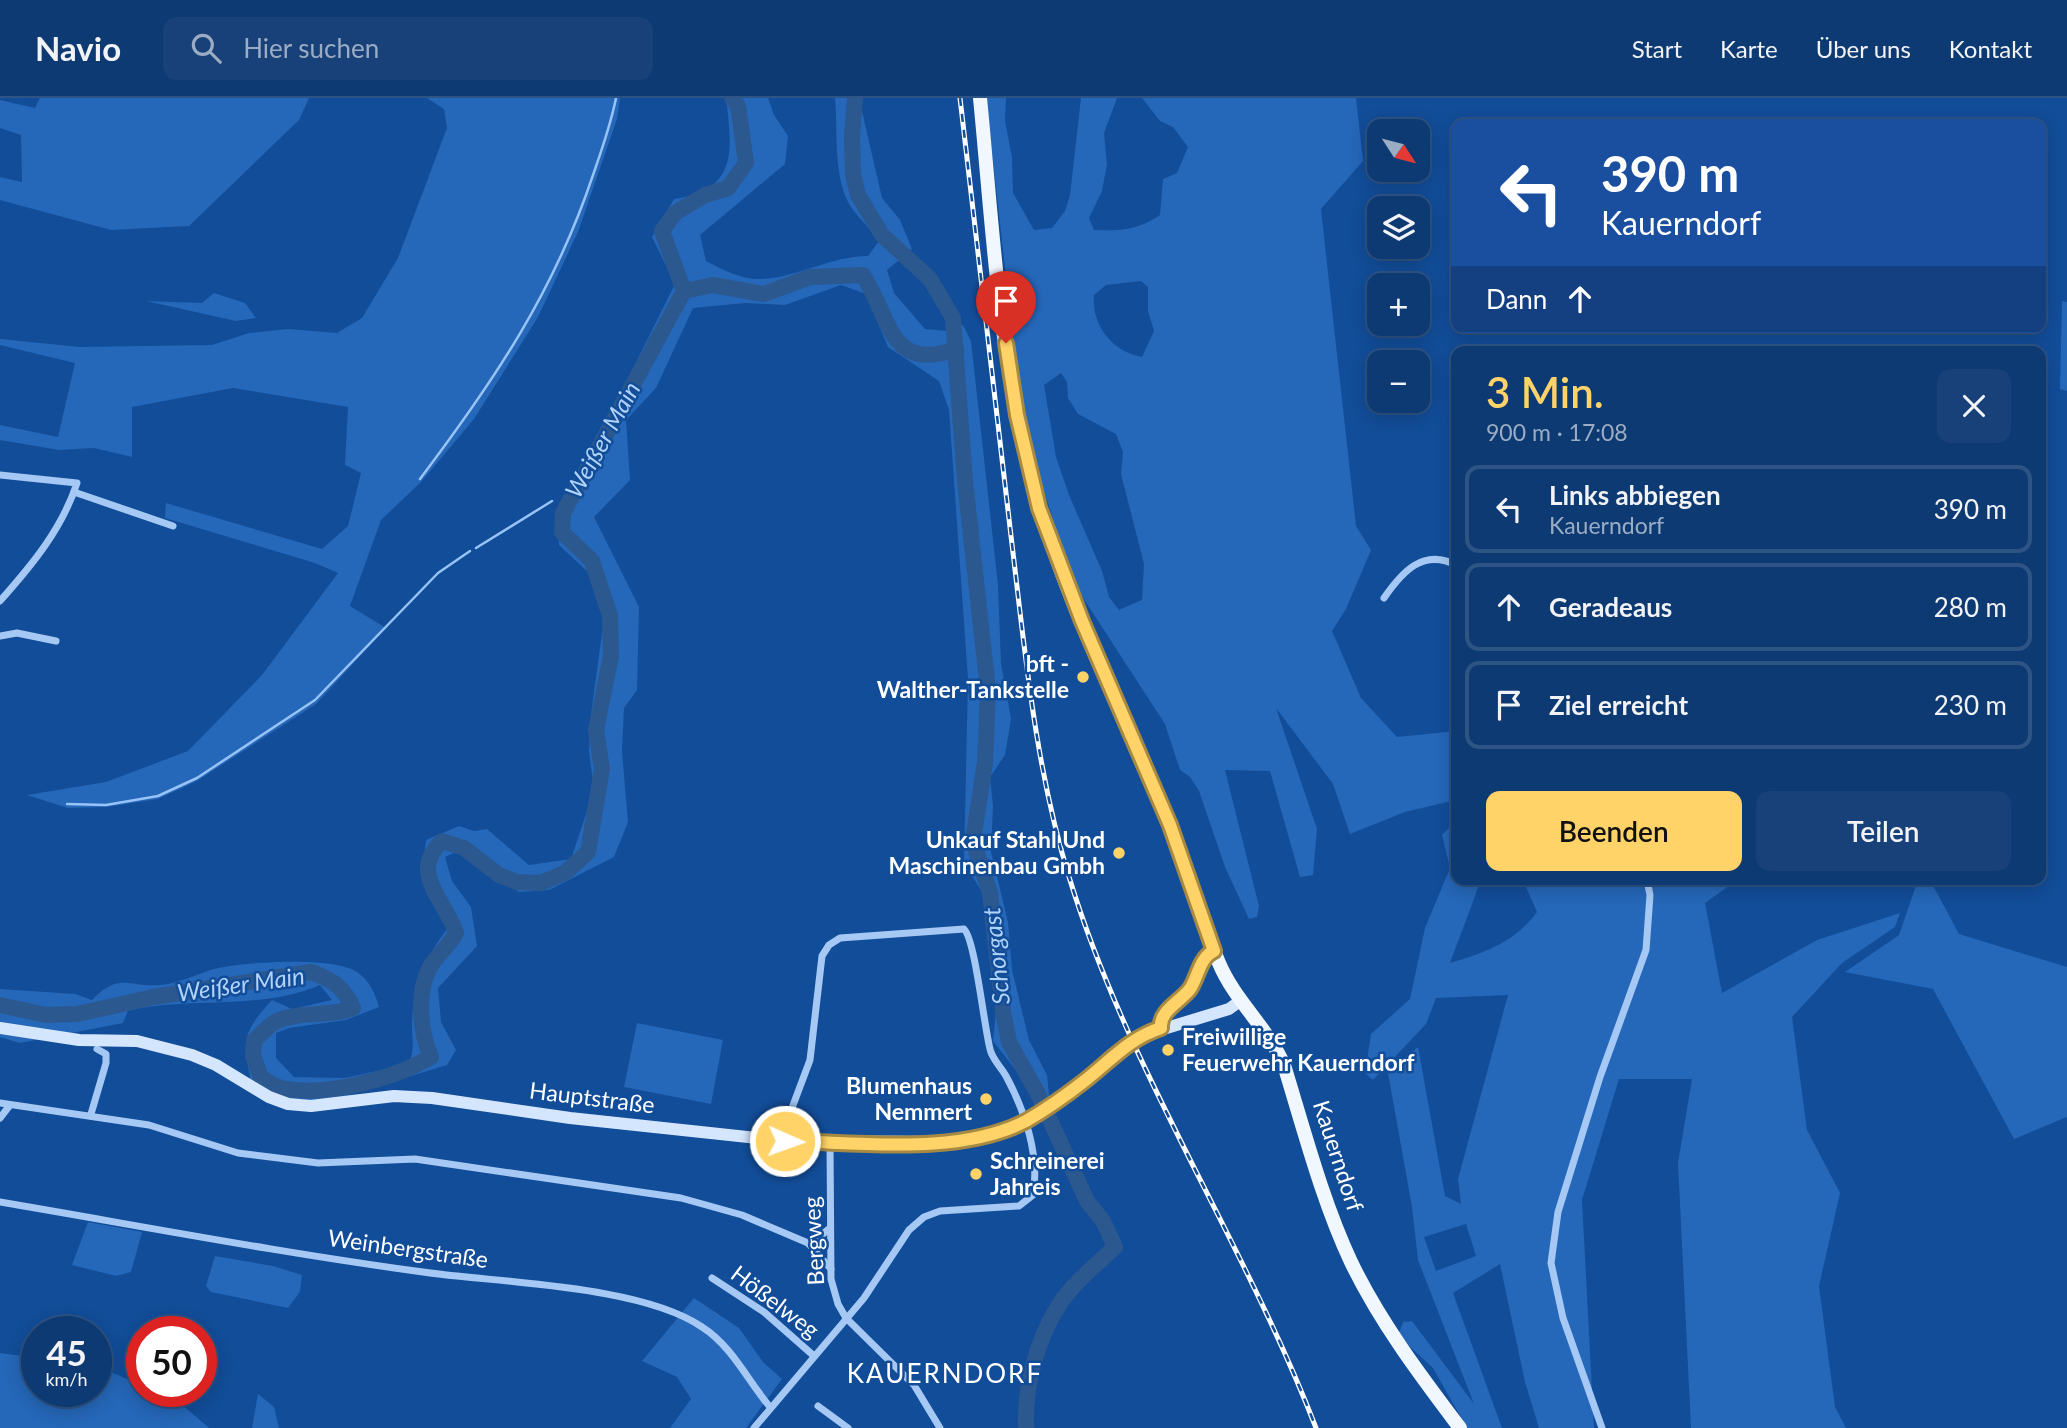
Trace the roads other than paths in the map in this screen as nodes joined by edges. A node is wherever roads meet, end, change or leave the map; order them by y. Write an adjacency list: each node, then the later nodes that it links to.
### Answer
1 (980, 98): 11 (main road, Kauerndorf)
2 (0, 475): 3 (street)
3 (74, 492): 4 (street); 7 (street)
4 (173, 526)
5 (1451, 563): 6 (street)
6 (1384, 598)
7 (0, 601)
8 (0, 636): 9 (street)
9 (56, 641)
10 (1648, 885): 36 (street)
11 (1214, 951): 12 (main road, Kauerndorf); 14 (street, Hauptstraße)
12 (1240, 1001): 14 (main road, Hauptstraße); 35 (main road, Kauerndorf)
13 (0, 1028): 21 (main road, Hauptstraße)
14 (1161, 1028): 20 (main road, Hauptstraße)
15 (97, 1049): 18 (street)
16 (0, 1103): 17 (street)
17 (10, 1105): 18 (street); 19 (street)
18 (92, 1114): 25 (street)
19 (0, 1118)
20 (1030, 1118): 21 (street); 22 (main road, Hauptstraße); 28 (street)
21 (785, 1141): 22 (main road, Hauptstraße)
22 (830, 1142): 24 (street, Bergweg)
23 (0, 1202): 31 (street, Weinbergstraße)
24 (830, 1227): 25 (street); 26 (street, Bergweg)
25 (808, 1243): 26 (street)
26 (831, 1269): 28 (street, Bergweg)
27 (712, 1278): 29 (street, Hößelweg)
28 (846, 1318): 29 (street); 34 (street)
29 (814, 1356): 31 (street)
30 (818, 1406): 33 (street)
31 (770, 1407): 32 (street)
32 (754, 1428)
33 (848, 1428)
34 (940, 1428)
35 (1460, 1428)
36 (1602, 1428)

